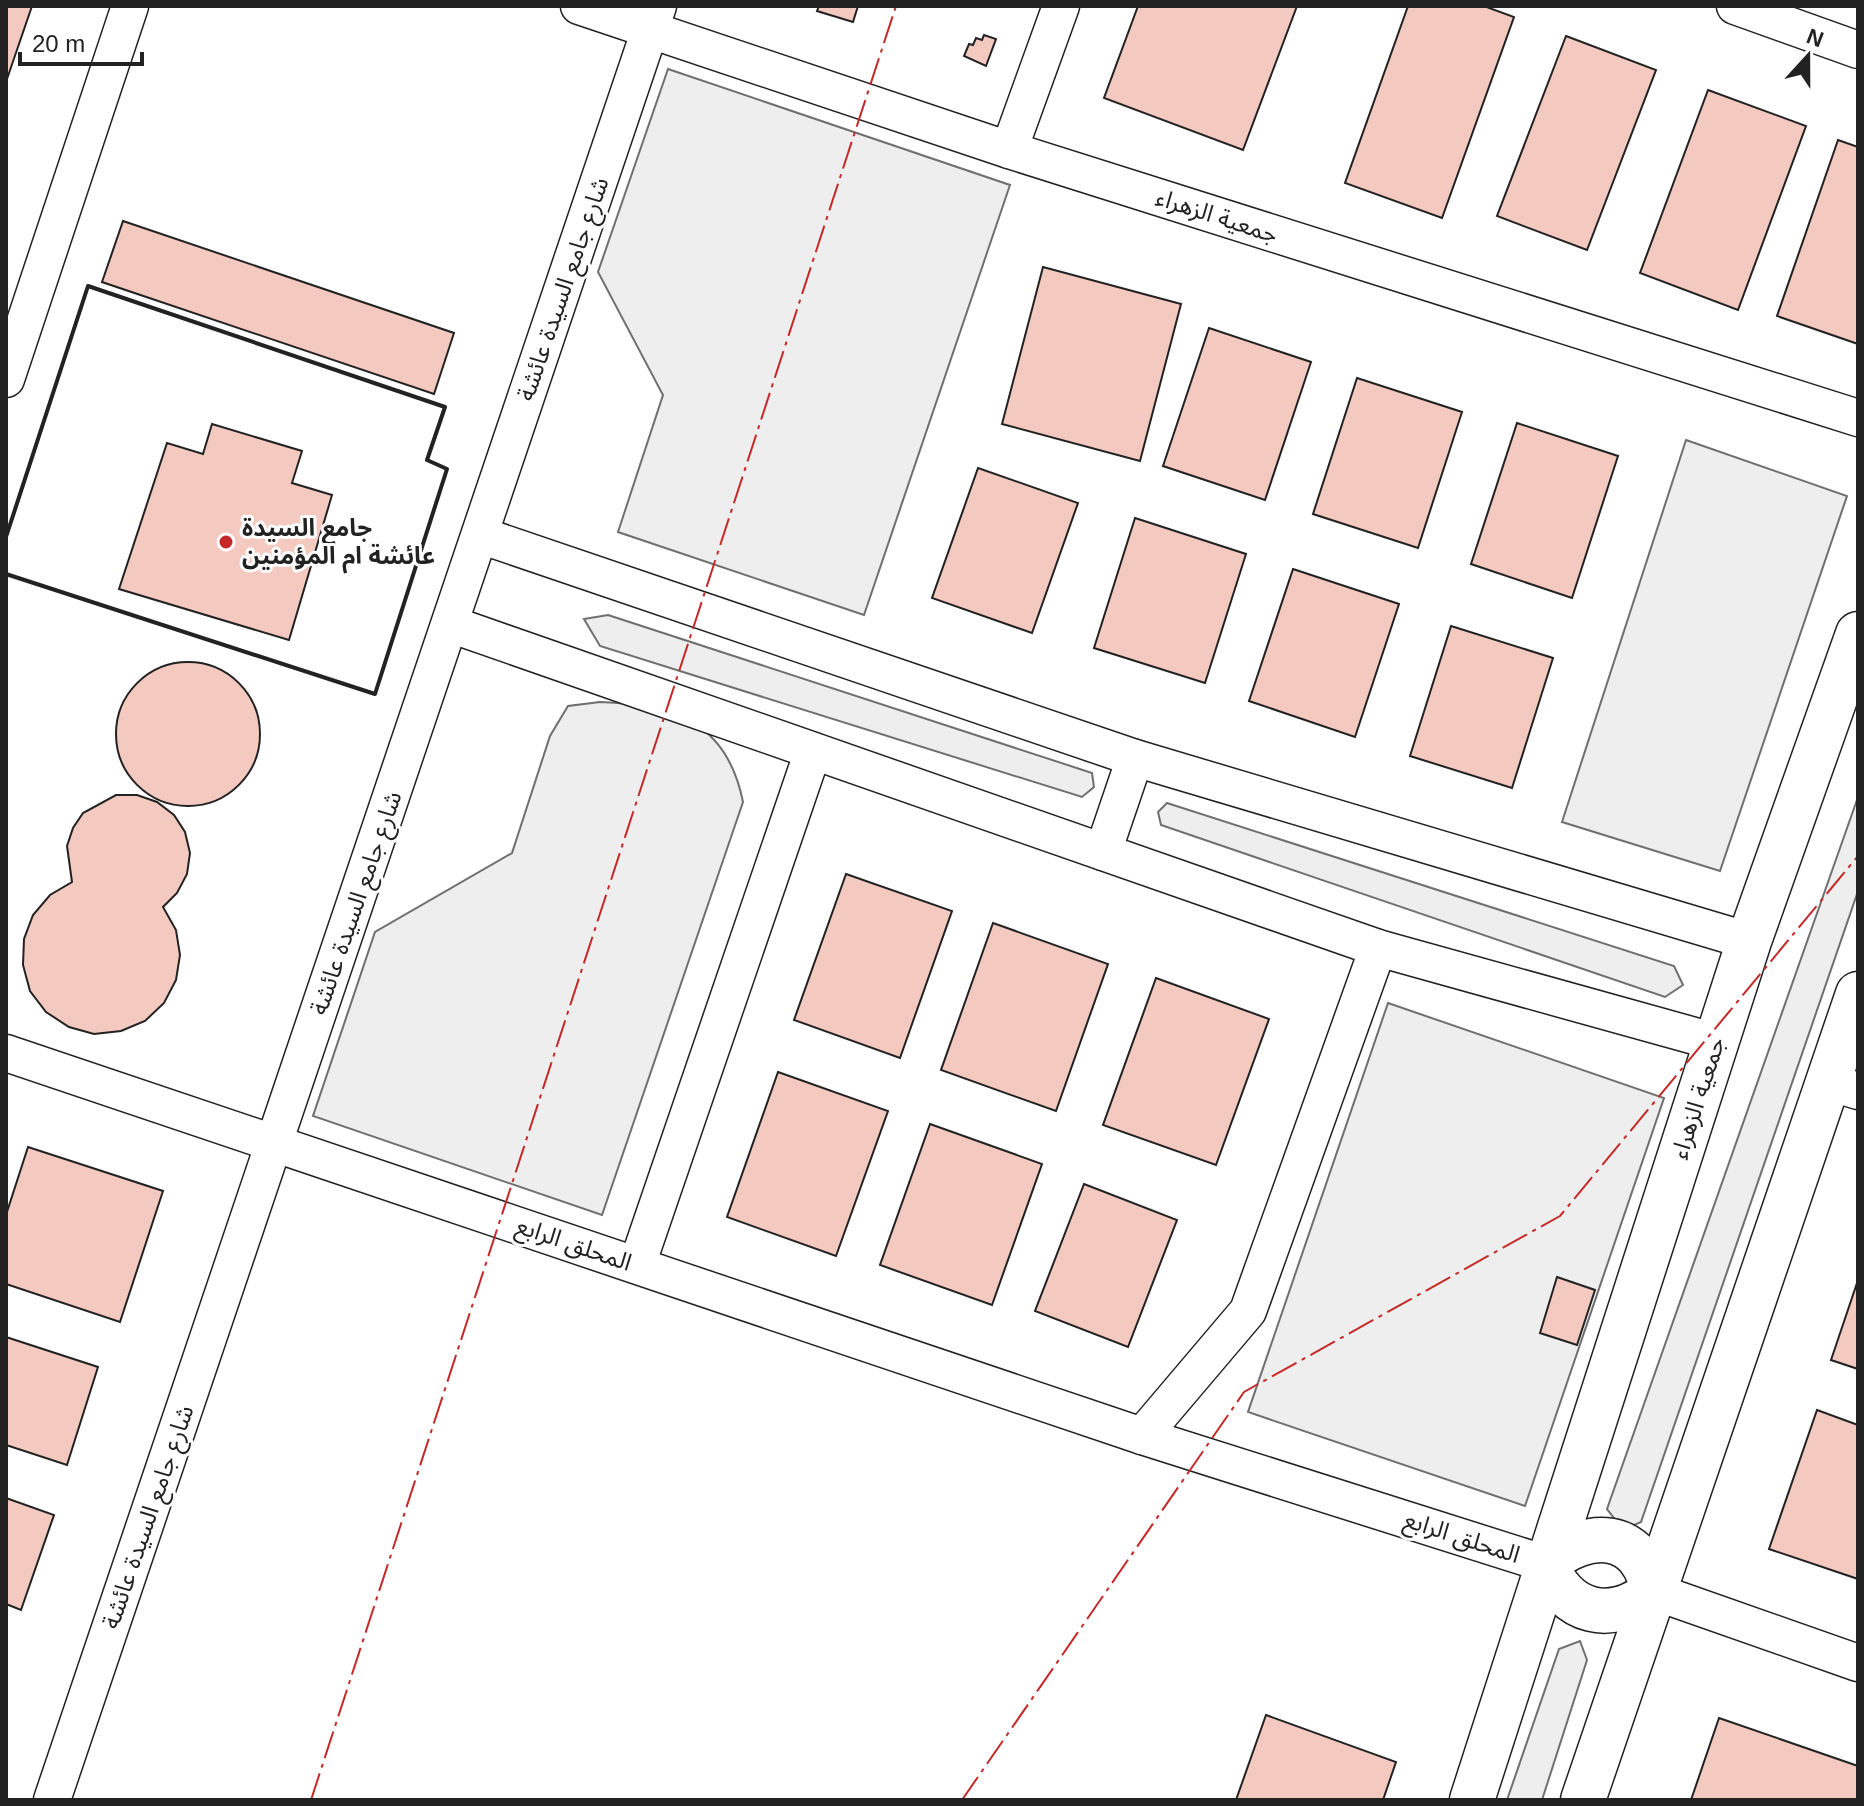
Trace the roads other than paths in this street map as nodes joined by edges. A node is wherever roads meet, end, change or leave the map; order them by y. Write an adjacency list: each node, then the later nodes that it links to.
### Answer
1 (130, 6): 8 (street)
2 (579, 6): 5 (street, جمعية الزهراء)
3 (1061, 6): 7 (street)
4 (1735, 6): 6 (street)
5 (654, 18): 7 (street, جمعية الزهراء); 10 (street, شارع جامع السيدة عائشة)
6 (1858, 50)
7 (1009, 150): 9 (street, جمعية الزهراء)
8 (6, 379)
9 (1858, 418)
10 (480, 535): 11 (street, شارع جامع السيدة عائشة); 14 (street)
11 (450, 624): 13 (street); 22 (street, شارع جامع السيدة عائشة)
12 (1858, 634): 16 (street, جمعية الزهراء)
13 (813, 751): 15 (street); 23 (street)
14 (1135, 758): 15 (street); 16 (street)
15 (1103, 852): 17 (street)
16 (1749, 941): 19 (street, جمعية الزهراء)
17 (1378, 948): 19 (street); 24 (street)
18 (1858, 994): 21 (street)
19 (1716, 1042): 25 (street, جمعية الزهراء)
20 (6, 1053): 22 (street, المحلق الرابع)
21 (1843, 1087): 26 (street)
22 (276, 1143): 23 (street, المحلق الرابع); 28 (street, شارع جامع السيدة عائشة)
23 (637, 1265): 24 (street, المحلق الرابع)
24 (1142, 1436): 25 (street, المحلق الرابع)
25 (1546, 1564): 26 (street); 26 (street); 29 (street, المحلق الرابع)
26 (1653, 1591): 27 (street); 30 (street)
27 (1858, 1663)
28 (52, 1800)
29 (1472, 1800)
30 (1583, 1800)

